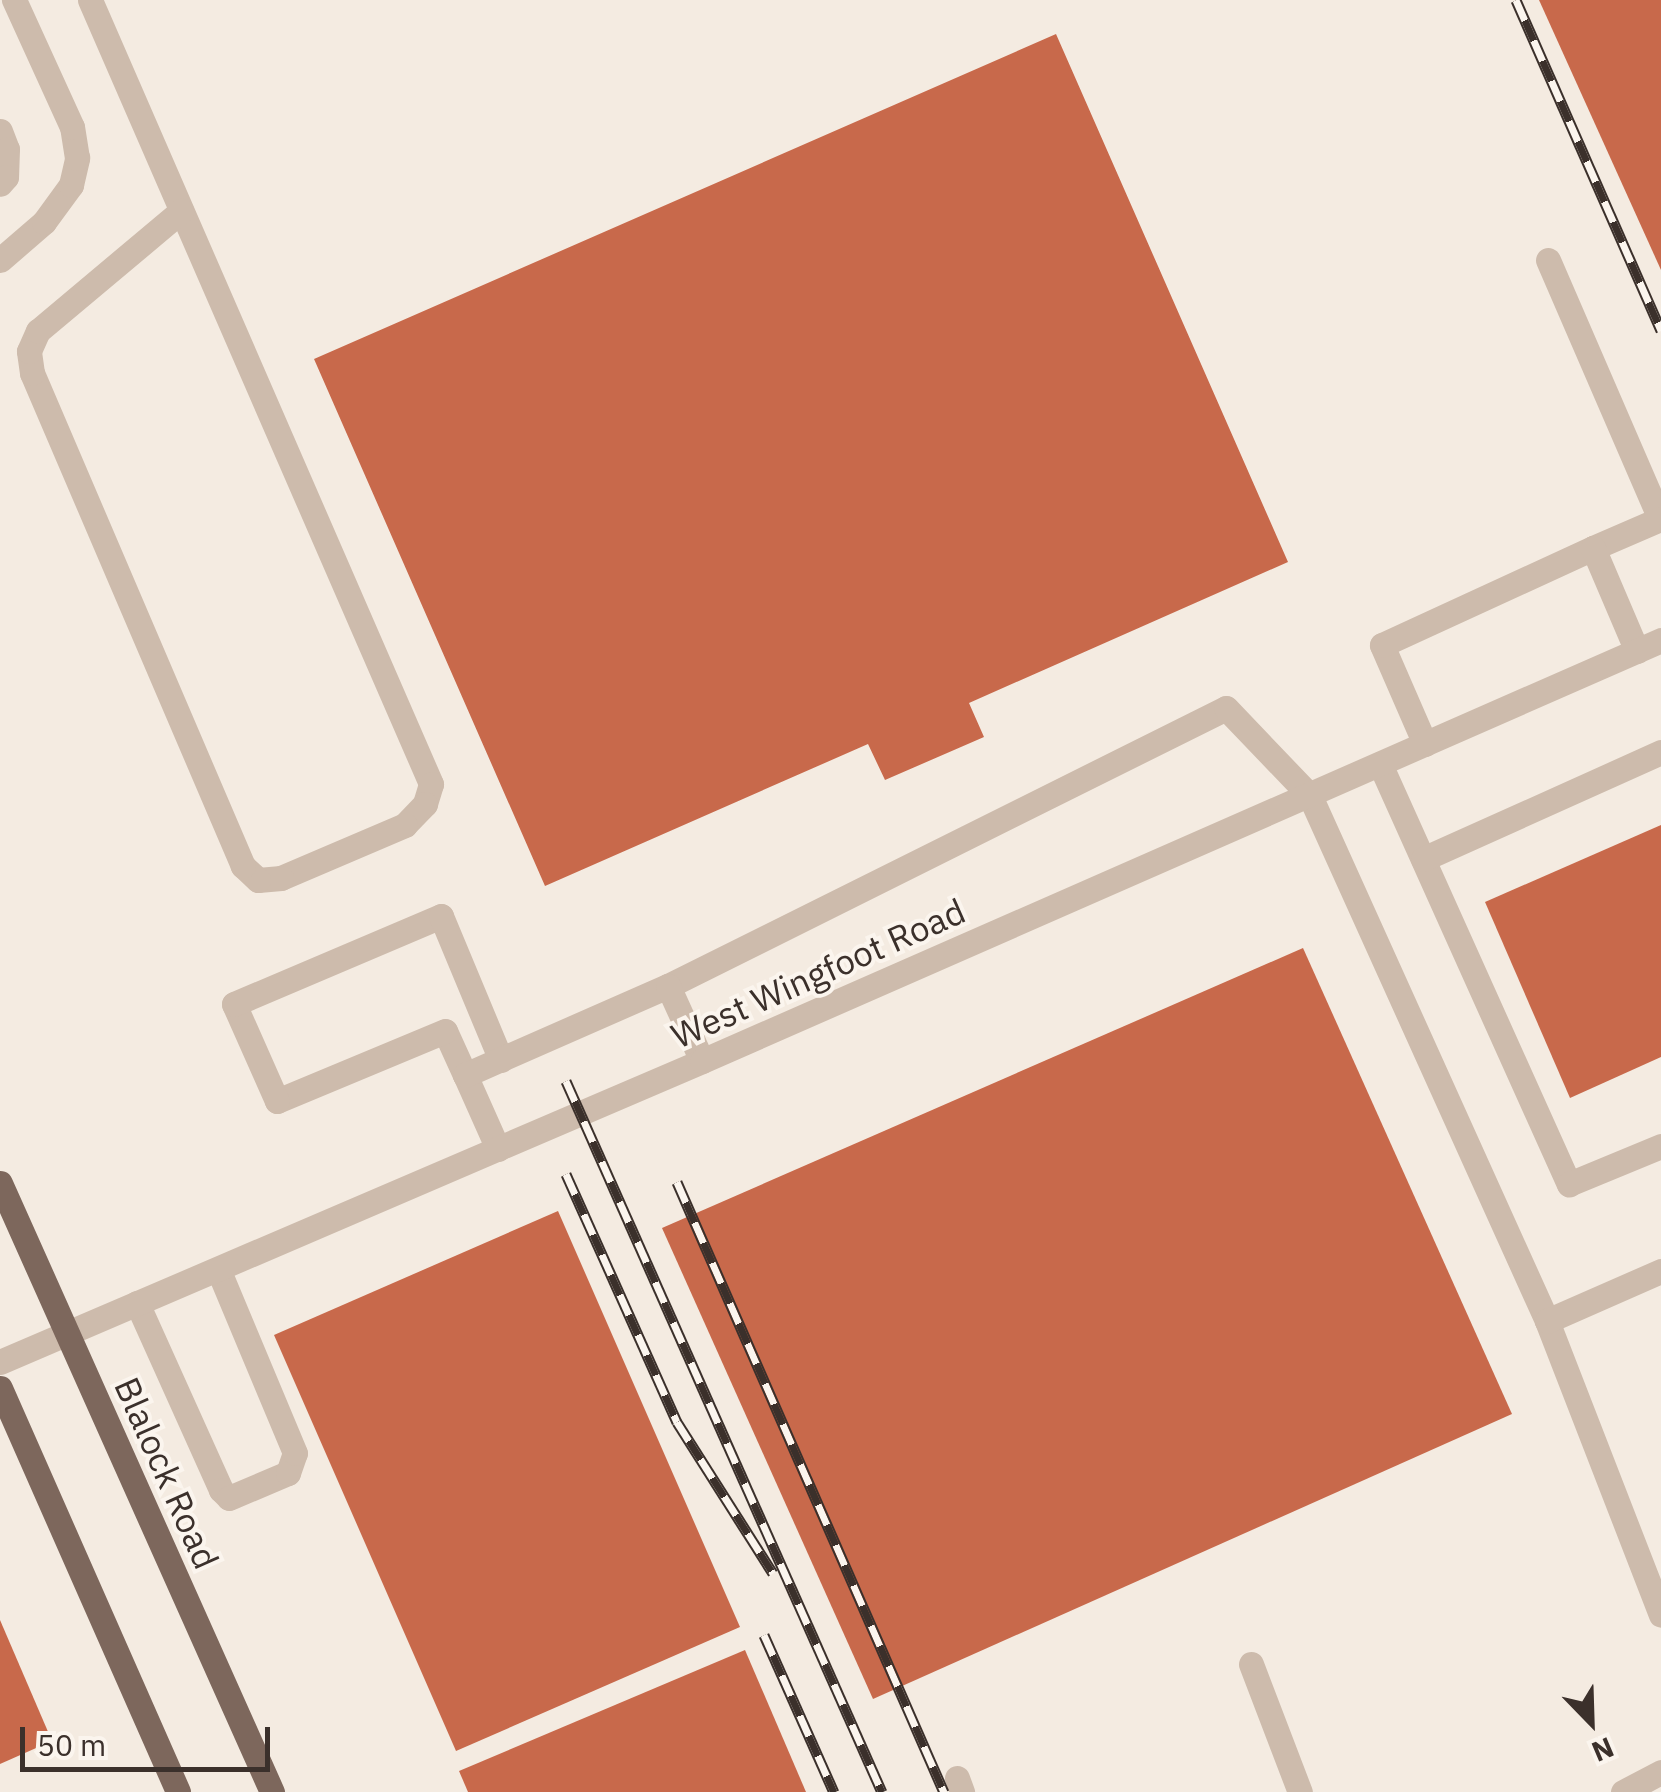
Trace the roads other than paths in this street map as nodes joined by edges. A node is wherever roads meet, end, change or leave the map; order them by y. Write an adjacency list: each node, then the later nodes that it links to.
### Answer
1 (14, 0): 6 (street)
2 (90, 0): 5 (street)
3 (0, 131): 4 (street)
4 (0, 184)
5 (181, 211): 5 (street)
6 (0, 260)
7 (1548, 260): 8 (street)
8 (1593, 548): 9 (street); 10 (street)
9 (1649, 645): 10 (street, West Wingfoot Road)
10 (1425, 744): 12 (street, West Wingfoot Road)
11 (1661, 752): 14 (street)
12 (1380, 764): 13 (street, West Wingfoot Road); 14 (street)
13 (1310, 796): 15 (street); 19 (street, West Wingfoot Road); 27 (street)
14 (1423, 859): 21 (street)
15 (668, 986): 18 (street); 19 (street)
16 (483, 1015): 17 (street); 17 (street); 18 (street)
17 (445, 1031): 20 (street)
18 (501, 1060): 20 (street)
19 (702, 1062): 22 (street, West Wingfoot Road)
20 (465, 1076): 22 (street)
21 (1661, 1146)
22 (498, 1149): 24 (street, West Wingfoot Road)
23 (0, 1183): 28 (main road, Blalock Road)
24 (218, 1269): 26 (street, West Wingfoot Road); 26 (street)
25 (1661, 1271): 27 (street)
26 (138, 1304): 28 (street, West Wingfoot Road)
27 (1546, 1322): 31 (street)
28 (66, 1334): 29 (street, West Wingfoot Road); 35 (main road, Blalock Road)
29 (0, 1362)
30 (0, 1388): 34 (main road)
31 (1661, 1615)
32 (1251, 1664): 36 (street)
33 (1661, 1772): 37 (street)
34 (178, 1792)
35 (272, 1792)
36 (1300, 1792)
37 (1623, 1792)

